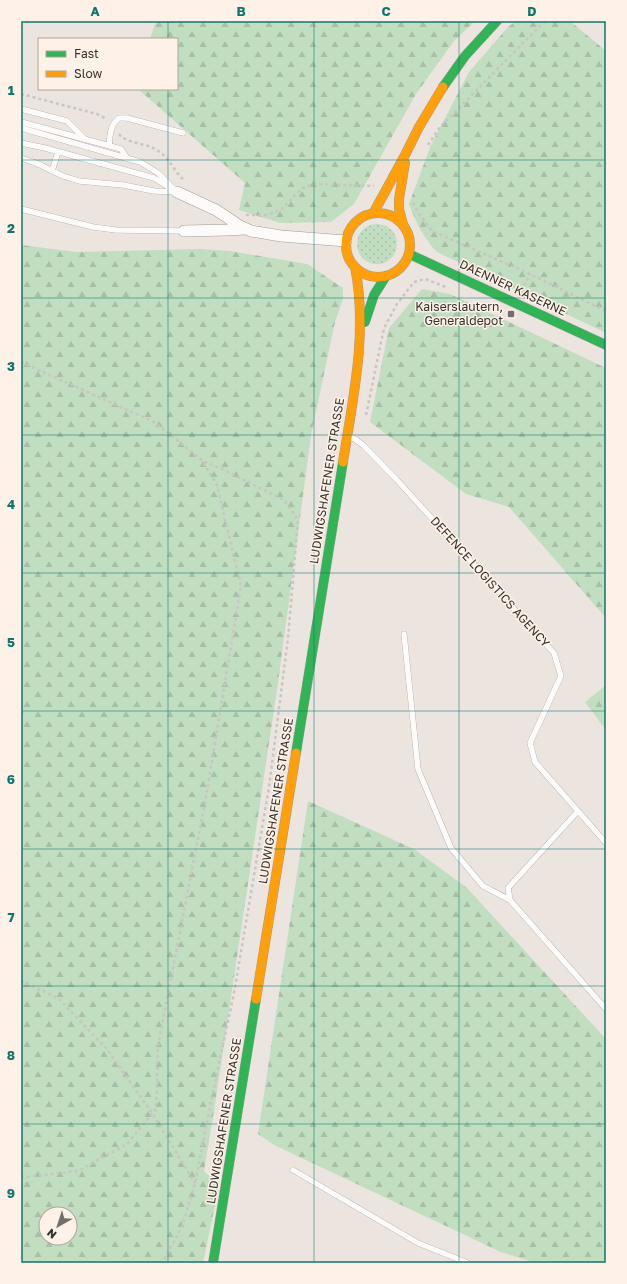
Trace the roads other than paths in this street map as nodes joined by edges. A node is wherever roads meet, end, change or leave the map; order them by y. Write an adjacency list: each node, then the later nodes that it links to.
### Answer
1 (497, 21): 10 (street)
2 (21, 109): 6 (lane)
3 (21, 122): 6 (lane)
4 (21, 128): 12 (lane)
5 (183, 133): 8 (lane)
6 (86, 139): 8 (lane)
7 (21, 143): 9 (lane)
8 (109, 146): 12 (lane)
9 (58, 152): 13 (lane); 14 (lane)
10 (406, 154): 16 (street); 17 (street)
11 (21, 158): 13 (lane)
12 (127, 158): 14 (lane)
13 (52, 172): 14 (lane)
14 (177, 192): 18 (street)
15 (21, 209): 19 (lane)
16 (374, 212): 17 (street); 20 (street)
17 (403, 224): 21 (street)
18 (245, 229): 19 (street); 20 (street)
19 (184, 231)
20 (346, 241): 22 (street)
21 (409, 254): 23 (street); 25 (street, DAENNER KASERNE)
22 (355, 267): 23 (street); 24 (street, LUDWIGSHAFENER STRASSE)
23 (386, 276): 24 (street, LUDWIGSHAFENER STRASSE)
24 (359, 342): 26 (street, LUDWIGSHAFENER STRASSE)
25 (606, 345)
26 (347, 436): 28 (lane, DEFENCE LOGISTICS AGENCY); 33 (street, LUDWIGSHAFENER STRASSE)
27 (404, 634): 30 (lane)
28 (578, 811): 29 (lane, DEFENCE LOGISTICS AGENCY); 30 (lane)
29 (606, 843)
30 (510, 900): 31 (lane)
31 (606, 1009)
32 (293, 1170): 34 (lane)
33 (213, 1263)
34 (468, 1263)

